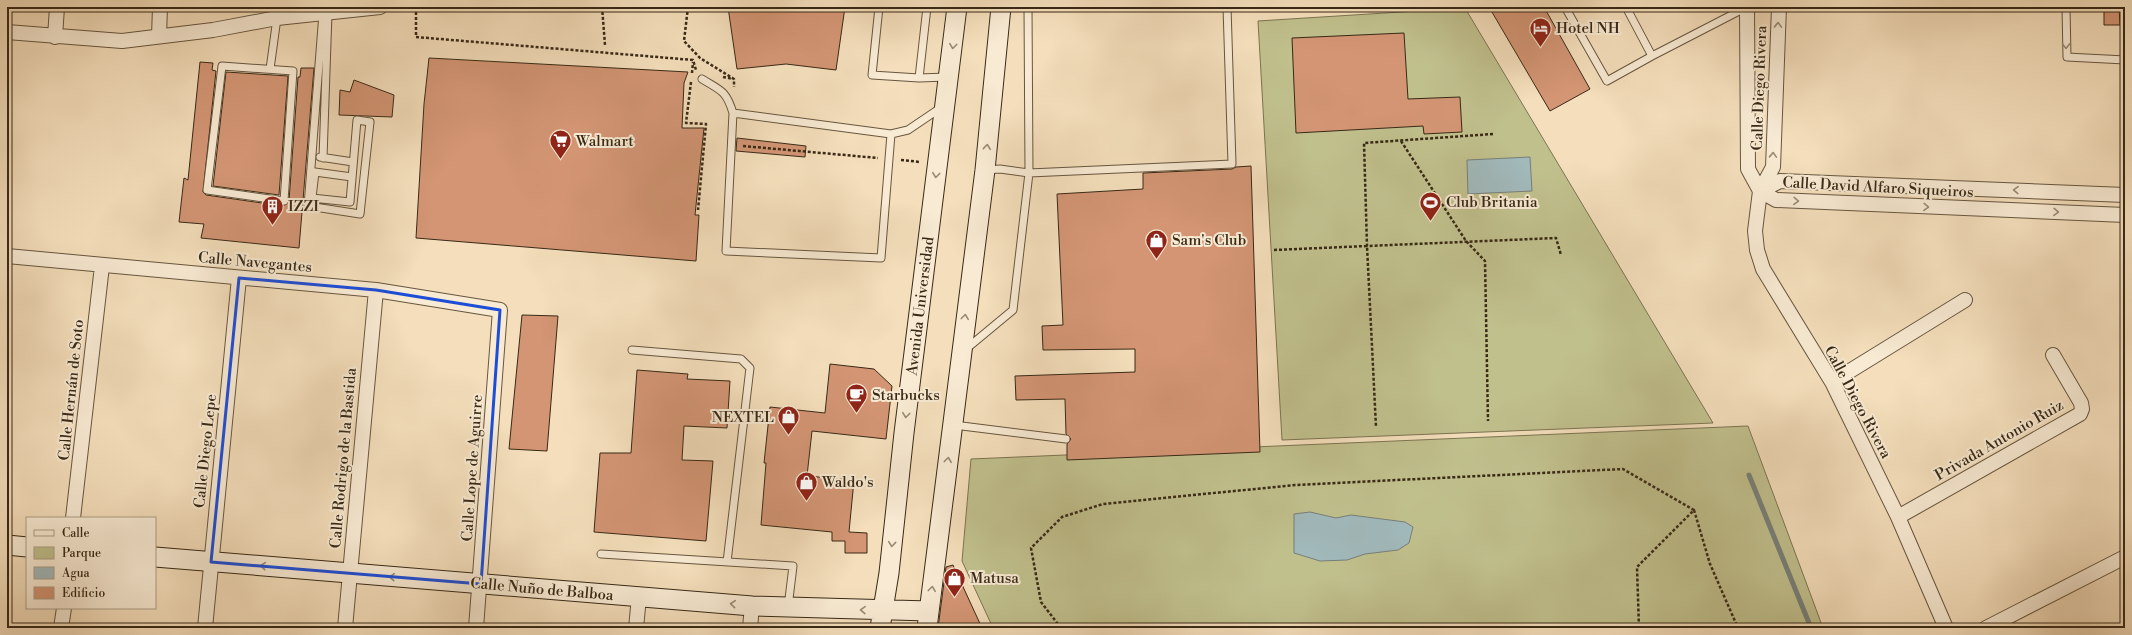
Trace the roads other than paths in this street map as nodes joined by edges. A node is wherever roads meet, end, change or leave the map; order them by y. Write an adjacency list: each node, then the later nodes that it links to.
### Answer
1 (57, 7): 19 (street)
2 (160, 7): 18 (street)
3 (374, 7): 15 (street)
4 (879, 7): 25 (lane)
5 (927, 7): 25 (lane)
6 (957, 7): 24 (main road, Avenida Universidad, one-way to 24)
7 (1001, 7): 32 (main road, one-way to 7)
8 (1028, 7): 33 (lane)
9 (1227, 7): 33 (lane)
10 (1565, 7): 20 (lane)
11 (1626, 7): 20 (lane)
12 (1747, 7): 20 (lane); 35 (street, Calle Diego Rivera)
13 (1779, 7): 35 (street, Calle Diego Rivera, one-way to 13)
14 (2066, 7): 21 (lane, one-way to 21)
15 (325, 13): 16 (street); 29 (lane); 30 (lane)
16 (277, 18): 18 (street); 22 (lane)
17 (7, 32): 19 (street)
18 (159, 36): 19 (street)
19 (55, 37)
20 (1652, 56)
21 (2125, 60)
22 (270, 69): 22 (lane)
23 (702, 75): 27 (lane)
24 (949, 77): 25 (lane); 26 (main road, Avenida Universidad)
25 (919, 78)
26 (945, 105): 28 (lane); 65 (main road, Avenida Universidad, one-way to 65)
27 (732, 113): 28 (lane); 28 (lane)
28 (891, 134)
29 (313, 156): 30 (lane); 31 (lane)
30 (323, 158): 31 (lane)
31 (353, 162): 34 (lane)
32 (985, 170): 33 (lane); 45 (main road, one-way to 32)
33 (1029, 173): 45 (lane)
34 (352, 177): 34 (lane)
35 (1760, 191): 36 (street, Calle David Alfaro Siqueiros, one-way to 35); 37 (street, Calle David Alfaro Siqueiros, one-way to 37); 47 (street, Calle Diego Rivera)
36 (2125, 195)
37 (2125, 215)
38 (7, 256): 39 (street, Calle Navegantes)
39 (102, 266): 40 (street, Calle Navegantes); 50 (street, Calle Hernán de Soto)
40 (239, 278): 41 (street, Calle Navegantes); 57 (street, Calle Diego Lepe)
41 (376, 290): 43 (street, Calle Navegantes); 59 (street, Calle Rodrigo de la Bastida)
42 (1965, 300): 47 (street)
43 (500, 310): 60 (street, Calle Lope de Aguirre)
44 (632, 350): 58 (lane)
45 (961, 353): 48 (main road)
46 (2053, 355): 51 (street, Privada Antonio Ruiz)
47 (1832, 382): 51 (street, Calle Diego Rivera)
48 (952, 424): 49 (lane); 66 (main road, one-way to 48)
49 (1066, 439)
50 (74, 517)
51 (1898, 517): 74 (street, Calle Diego Rivera)
52 (7, 545): 53 (main road)
53 (26, 547)
54 (600, 554): 58 (lane)
55 (156, 557): 57 (main road, Calle Nuño de Balboa)
56 (2125, 557): 75 (street)
57 (211, 562): 59 (main road, Calle Nuño de Balboa, one-way to 57); 68 (street, Calle Diego Lepe)
58 (727, 562): 63 (lane)
59 (350, 573): 60 (main road, Calle Nuño de Balboa, one-way to 59); 69 (street, Calle Rodrigo de la Bastida)
60 (481, 584): 61 (main road, Calle Nuño de Balboa); 70 (street, Calle Lope de Aguirre)
61 (639, 597): 62 (main road, Calle Nuño de Balboa, one-way to 61); 71 (street)
62 (752, 606): 63 (main road, Calle Nuño de Balboa); 72 (street)
63 (788, 607): 65 (main road, Calle Nuño de Balboa, one-way to 63)
64 (64, 609): 67 (street)
65 (882, 610): 66 (main road, Calle Nuño de Balboa); 73 (main road, Avenida Universidad)
66 (928, 619)
67 (61, 628)
68 (204, 628)
69 (344, 628)
70 (476, 628)
71 (636, 628)
72 (750, 628)
73 (880, 628)
74 (1946, 628)
75 (1986, 628)

